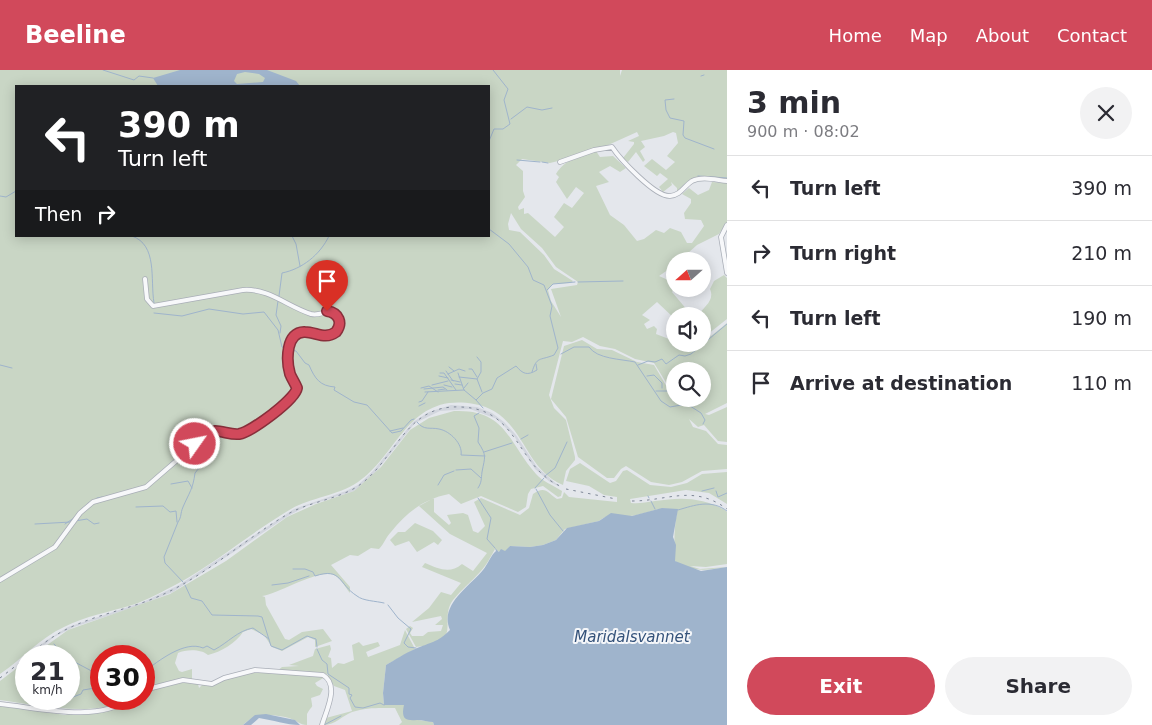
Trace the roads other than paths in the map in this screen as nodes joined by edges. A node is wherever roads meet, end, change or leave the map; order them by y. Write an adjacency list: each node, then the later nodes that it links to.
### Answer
1 (560, 162): 2 (street)
2 (727, 181)
3 (727, 225): 4 (street)
4 (727, 273)
5 (145, 279): 6 (street)
6 (0, 580)
7 (155, 687): 10 (street)
8 (0, 704): 9 (street)
9 (106, 710)
10 (322, 725)

